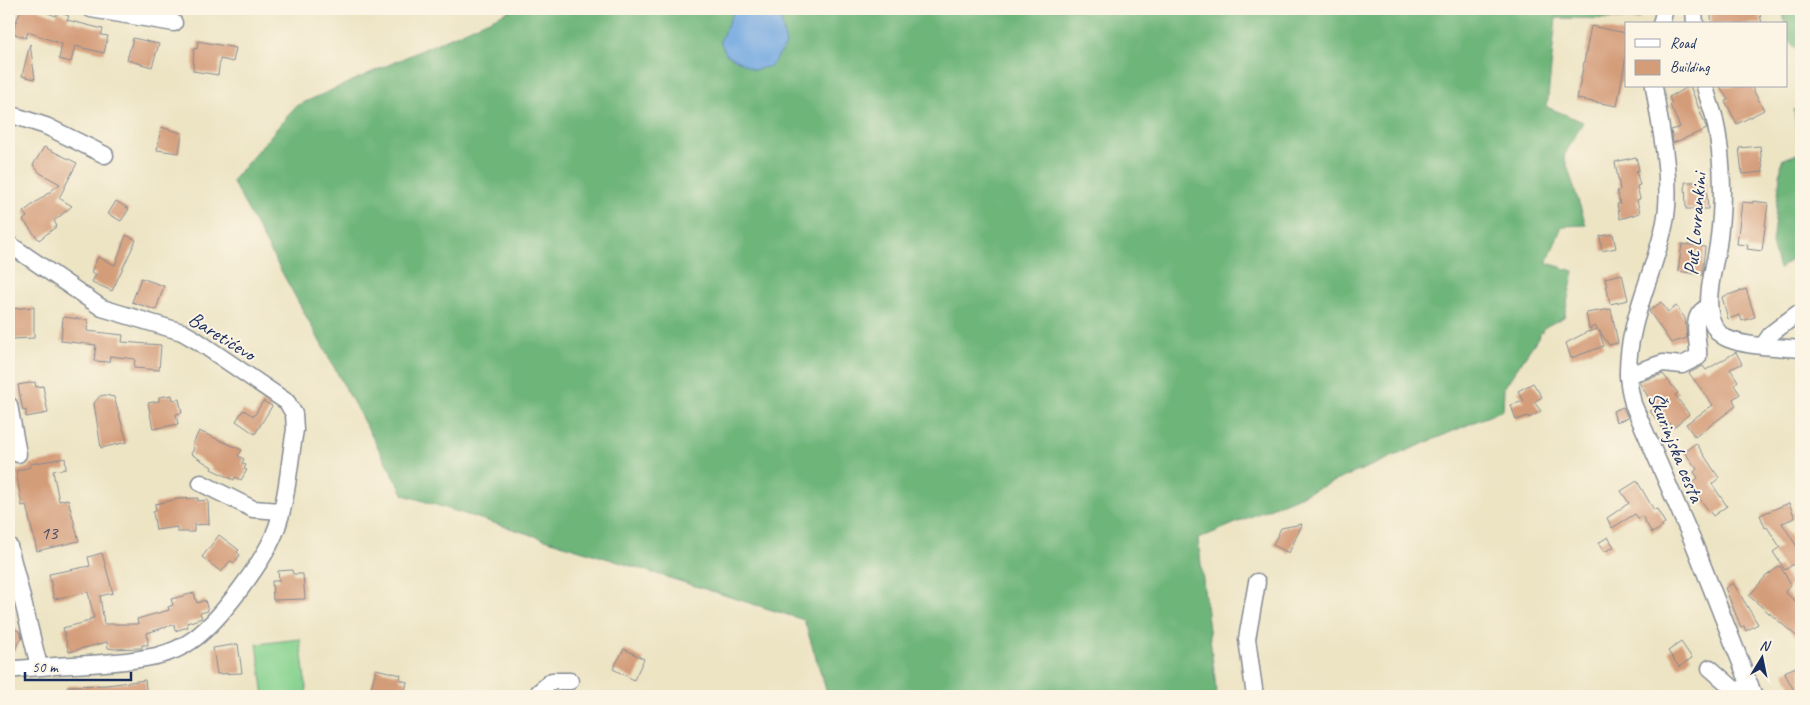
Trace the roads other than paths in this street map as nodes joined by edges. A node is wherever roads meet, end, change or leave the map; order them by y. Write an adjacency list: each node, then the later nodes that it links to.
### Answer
1 (91, 9): 6 (street)
2 (1665, 9): 4 (street)
3 (1694, 9): 5 (street)
4 (1662, 22)
5 (1695, 22)
6 (174, 23)
7 (1654, 88): 16 (street, Škurinjska cesta)
8 (1706, 88): 12 (street, Put Lovrankini)
9 (9, 114): 10 (street)
10 (105, 155)
11 (9, 244): 20 (street, Baretićevo)
12 (1709, 307): 14 (street, Put Lovrankini); 16 (street, Put Lovrankini)
13 (1797, 314): 14 (street)
14 (1764, 344): 15 (street, Put Lovrankini)
15 (1801, 349)
16 (1628, 375): 28 (street, Škurinjska cesta)
17 (9, 405): 18 (street)
18 (18, 454)
19 (201, 483): 20 (street)
20 (281, 511): 24 (street, Baretićevo)
21 (9, 546): 22 (street)
22 (11, 563): 24 (street)
23 (1257, 582): 30 (street)
24 (39, 666): 26 (street, Baretićevo)
25 (1710, 668): 28 (street)
26 (9, 670)
27 (570, 680): 29 (street)
28 (1744, 692)
29 (538, 696)
30 (1255, 696)

